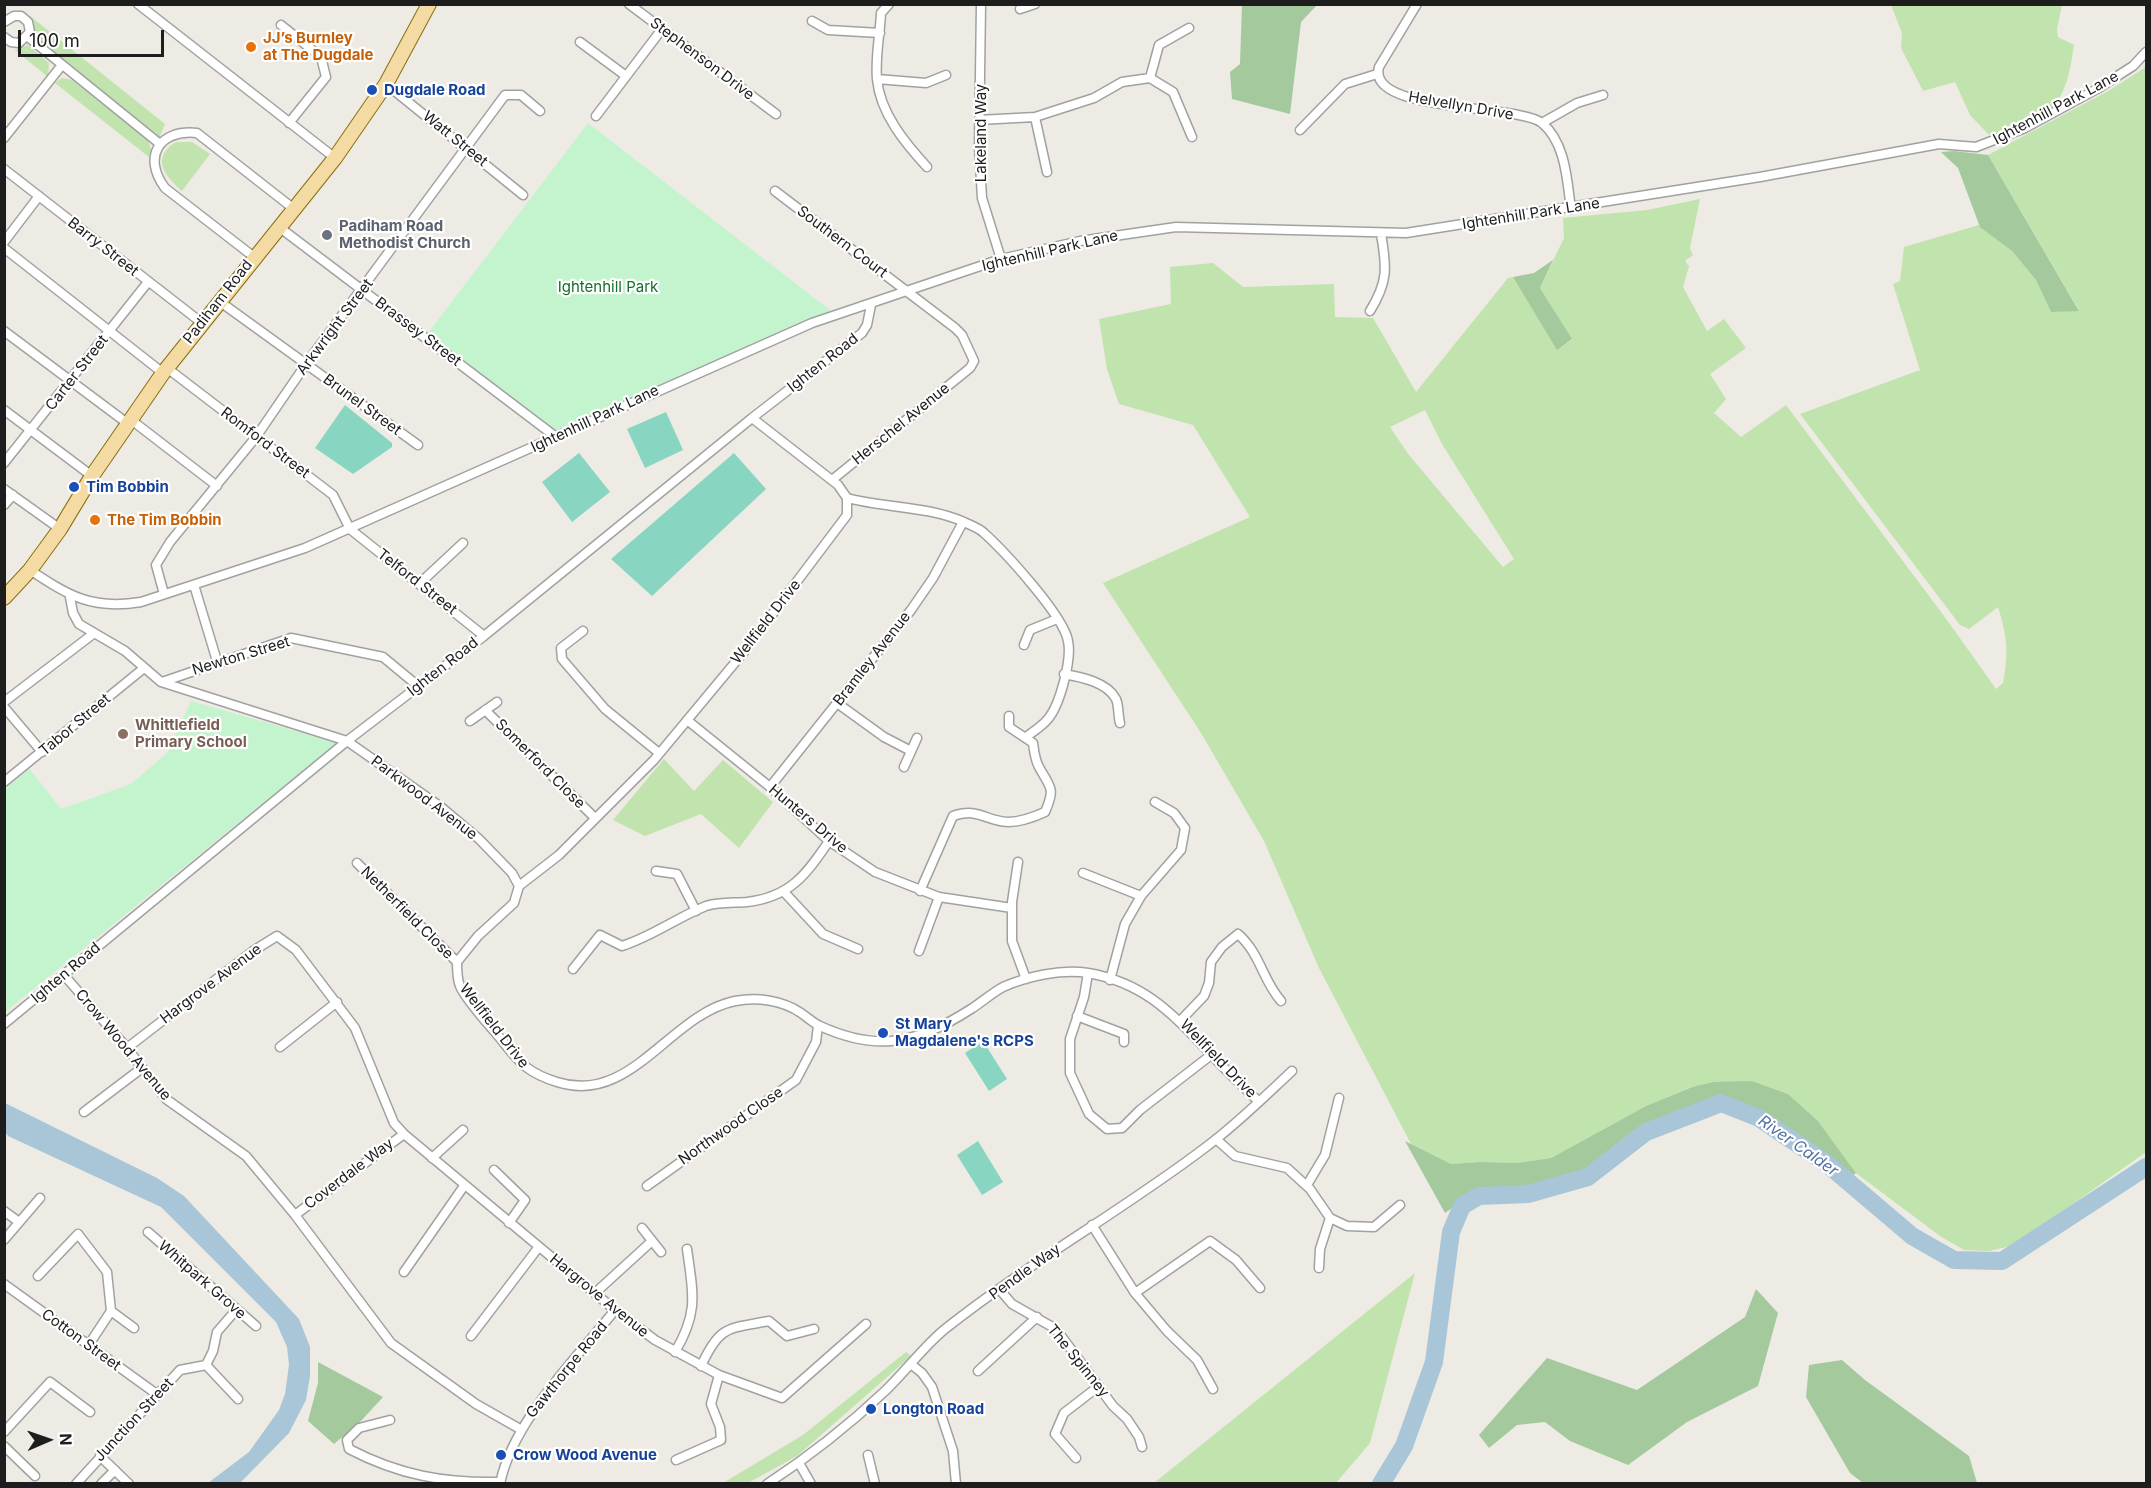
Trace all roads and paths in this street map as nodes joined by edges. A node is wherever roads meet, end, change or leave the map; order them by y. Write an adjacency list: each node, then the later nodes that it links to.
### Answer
1 (138, 4): 32 (street)
2 (429, 4): 25 (main road, Padiham Road)
3 (629, 4): 13 (street, Stephenson Drive)
4 (889, 4): 14 (street)
5 (981, 4): 31 (street, Lakeland Way)
6 (1035, 4): 8 (street)
7 (1417, 4): 20 (street)
8 (1020, 9)
9 (812, 21): 14 (street)
10 (4, 22): 16 (street)
11 (281, 25): 32 (street)
12 (1189, 28): 23 (street)
13 (662, 29): 22 (street); 28 (street, Stephenson Drive)
14 (880, 33): 24 (street)
15 (4, 37): 16 (street)
16 (28, 37): 19 (street)
17 (580, 42): 22 (street)
18 (2146, 52): 47 (street, Ightenhill Park Lane)
19 (62, 66): 36 (street); 37 (street)
20 (1377, 74): 33 (street, Helvellyn Drive); 34 (street)
21 (946, 75): 24 (street)
22 (626, 76): 29 (street)
23 (1149, 78): 30 (street); 35 (street)
24 (877, 79): 40 (street)
25 (386, 84): 38 (street, Watt Street); 39 (main road, Padiham Road)
26 (1603, 95): 33 (street)
27 (540, 111): 38 (street, Arkwright Street)
28 (776, 114)
29 (596, 116)
30 (1035, 117): 31 (street); 42 (street)
31 (979, 120): 53 (street, Lakeland Way)
32 (289, 123): 39 (street)
33 (1542, 123): 47 (street)
34 (1300, 130)
35 (1192, 137)
36 (4, 138)
37 (160, 144): 46 (street); 52 (street)
38 (467, 149): 44 (street, Watt Street); 55 (street, Arkwright Street)
39 (335, 158): 46 (main road, Padiham Road)
40 (927, 167)
41 (4, 169): 45 (street, Barry Street)
42 (1047, 172)
43 (775, 191): 56 (street, Southern Court)
44 (523, 195)
45 (39, 196): 50 (street); 54 (street, Barry Street)
46 (294, 209): 48 (main road, Padiham Road)
47 (1571, 209): 49 (street, Ightenhill Park Lane)
48 (279, 227): 52 (main road, Padiham Road); 55 (street, Brassey Street)
49 (1381, 234): 53 (street, Ightenhill Park Lane); 59 (street)
50 (4, 242)
51 (4, 248): 62 (street, Romford Street)
52 (254, 256): 57 (main road, Padiham Road)
53 (1001, 259): 56 (street, Ightenhill Park Lane)
54 (148, 282): 60 (street, Barry Street); 62 (street, Carter Street)
55 (363, 290): 63 (street, Arkwright Street); 72 (street, Brassey Street)
56 (909, 292): 58 (street, Ightenhill Park Lane); 64 (street, Southern Court)
57 (219, 301): 60 (main road, Padiham Road); 63 (street, Brunel Street)
58 (871, 305): 68 (street, Ighten Road); 72 (street, Ightenhill Park Lane)
59 (1370, 311)
60 (202, 323): 65 (main road, Padiham Road)
61 (4, 331): 66 (street)
62 (110, 331): 65 (street, Romford Street); 66 (street, Carter Street)
63 (306, 364): 71 (street, Arkwright Street); 73 (street, Brunel Street)
64 (970, 368): 76 (street, Herschel Avenue)
65 (165, 370): 69 (main road, Padiham Road); 71 (street, Romford Street)
66 (70, 381): 69 (street); 70 (street, Carter Street)
67 (4, 410): 70 (street)
68 (752, 418): 76 (street); 95 (street, Ighten Road)
69 (128, 421): 75 (main road, Padiham Road); 77 (street)
70 (31, 430): 74 (street, Carter Street); 75 (street)
71 (256, 436): 77 (street, Arkwright Street); 84 (street, Romford Street)
72 (556, 437): 84 (street, Ightenhill Park Lane)
73 (418, 445)
74 (4, 463)
75 (92, 476): 83 (main road, Padiham Road)
76 (832, 480): 80 (street)
77 (217, 486): 89 (street, Arkwright Street)
78 (4, 489): 79 (street)
79 (13, 495): 81 (street); 83 (street)
80 (847, 498): 82 (street); 107 (street, Wellfield Drive)
81 (4, 505)
82 (963, 522): 92 (street); 103 (street, Bramley Avenue)
83 (60, 529): 86 (main road, Padiham Road)
84 (350, 529): 87 (street, Telford Street); 88 (street, Ightenhill Park Lane)
85 (463, 543): 87 (street)
86 (30, 570): 90 (street, Ightenhill Park Lane); 91 (main road, Padiham Road)
87 (419, 584): 95 (street, Telford Street)
88 (194, 585): 89 (street, Ightenhill Park Lane); 97 (street)
89 (164, 594): 90 (street, Ightenhill Park Lane)
90 (70, 597): 94 (street)
91 (4, 598)
92 (1057, 619): 96 (street); 99 (street)
93 (583, 631): 115 (street)
94 (93, 633): 98 (street); 104 (street)
95 (484, 636): 101 (street, Ighten Road)
96 (1024, 645)
97 (217, 661): 100 (street, Newton Street); 101 (street, Newton Street)
98 (144, 668): 100 (street); 114 (street, Tabor Street)
99 (1064, 674): 109 (street); 110 (street)
100 (161, 682): 112 (street, Parkwood Avenue)
101 (418, 686): 112 (street, Ighten Road)
102 (497, 702): 105 (street, Somerford Close)
103 (837, 703): 113 (street); 118 (street, Bramley Avenue)
104 (4, 705): 114 (street)
105 (485, 710): 108 (street, Somerford Close); 120 (street, Somerford Close)
106 (1010, 716): 110 (street)
107 (687, 720): 115 (street, Wellfield Drive); 118 (street, Hunters Drive)
108 (470, 721)
109 (1119, 723)
110 (1026, 737): 127 (street)
111 (917, 738): 113 (street)
112 (347, 741): 126 (street, Parkwood Avenue); 138 (street, Ighten Road)
113 (911, 751): 116 (street)
114 (42, 752): 117 (street, Tabor Street)
115 (659, 753): 120 (street, Wellfield Drive)
116 (904, 767)
117 (4, 782)
118 (770, 787): 121 (street, Hunters Drive)
119 (1155, 802): 129 (street)
120 (595, 818): 126 (street, Wellfield Drive)
121 (829, 841): 127 (street, Hunters Drive); 128 (street)
122 (1018, 861): 131 (street)
123 (357, 863): 135 (street, Netherfield Close)
124 (656, 871): 132 (street)
125 (1083, 873): 129 (street)
126 (519, 886): 135 (street, Wellfield Drive)
127 (920, 891): 130 (street, Hunters Drive)
128 (784, 893): 132 (street); 133 (street)
129 (1141, 896): 140 (street)
130 (939, 897): 131 (street, Hunters Drive); 134 (street)
131 (1012, 908): 139 (street)
132 (696, 911): 136 (street)
133 (858, 949)
134 (919, 951)
135 (457, 962): 146 (street, Wellfield Drive)
136 (573, 969)
137 (1088, 973): 139 (street, Wellfield Drive); 140 (street, Wellfield Drive); 143 (street)
138 (64, 975): 145 (street, Ighten Road); 149 (street, Crow Wood Avenue)
139 (1026, 980): 146 (street, Wellfield Drive)
140 (1110, 980): 144 (street, Wellfield Drive)
141 (1281, 1001): 144 (street)
142 (337, 1002): 148 (street); 149 (street, Hargrove Avenue); 157 (street, Hargrove Avenue)
143 (1077, 1016): 147 (street); 150 (street)
144 (1181, 1020): 150 (street, Wellfield Drive)
145 (4, 1024)
146 (818, 1026): 163 (street, Northwood Close)
147 (1124, 1042)
148 (280, 1047)
149 (127, 1048): 151 (street, Crow Wood Avenue)
150 (1211, 1055): 154 (street, Wellfield Drive)
151 (142, 1068): 155 (street); 167 (street, Crow Wood Avenue)
152 (1292, 1071): 154 (street, Pendle Way)
153 (1339, 1098): 161 (street)
154 (1259, 1102): 158 (street, Pendle Way)
155 (84, 1112)
156 (463, 1130): 159 (street)
157 (404, 1134): 159 (street, Hargrove Avenue); 167 (street, Coverdale Way)
158 (1216, 1139): 161 (street); 171 (street, Pendle Way)
159 (432, 1158): 162 (street, Hargrove Avenue)
160 (494, 1170): 170 (street)
161 (1306, 1185): 168 (street)
162 (464, 1186): 170 (street, Hargrove Avenue); 180 (street)
163 (647, 1186)
164 (40, 1198): 169 (street)
165 (1400, 1205): 168 (street)
166 (4, 1211): 169 (street)
167 (295, 1215): 209 (street, Crow Wood Avenue)
168 (1330, 1218): 179 (street)
169 (19, 1222): 174 (street)
170 (509, 1223): 176 (street, Hargrove Avenue)
171 (1092, 1225): 184 (street, Pendle Way); 185 (street)
172 (642, 1228): 175 (street)
173 (148, 1232): 187 (street, Whitpark Grove)
174 (4, 1240)
175 (652, 1241): 178 (street); 186 (street)
176 (538, 1248): 186 (street, Hargrove Avenue); 195 (street)
177 (687, 1249): 197 (street)
178 (661, 1252)
179 (1319, 1268)
180 (404, 1272)
181 (38, 1276): 189 (street)
182 (4, 1284): 196 (street, Cotton Street)
183 (1260, 1288): 185 (street)
184 (1000, 1290): 190 (street, The Spinney); 199 (street, Pendle Way)
185 (1134, 1290): 204 (street)
186 (595, 1293): 188 (street, Hargrove Avenue)
187 (236, 1310): 192 (street, Whitpark Grove); 198 (street)
188 (615, 1310): 197 (street, Hargrove Avenue); 209 (street, Gawthorpe Road)
189 (111, 1311): 193 (street); 196 (street)
190 (1037, 1317): 201 (street); 203 (street, The Spinney)
191 (866, 1324): 202 (street, Hargrove Avenue)
192 (256, 1326)
193 (134, 1328)
194 (814, 1329): 200 (street)
195 (471, 1336)
196 (88, 1346): 205 (street, Cotton Street)
197 (675, 1352): 200 (street, Hargrove Avenue)
198 (206, 1365): 205 (street, Junction Street); 206 (street)
199 (912, 1365): 217 (street, Pendle Way); 227 (street)
200 (701, 1366): 202 (street, Hargrove Avenue)
201 (978, 1371)
202 (719, 1375): 216 (street)
203 (1099, 1386): 212 (street, The Spinney); 215 (street)
204 (1213, 1389)
205 (158, 1395): 214 (street, Junction Street)
206 (238, 1399)
207 (90, 1412): 210 (street)
208 (390, 1420): 220 (street)
209 (520, 1429): 220 (street, Gawthorpe Road)
210 (4, 1432)
211 (4, 1446): 219 (street)
212 (1142, 1448)
213 (868, 1455): 226 (street)
214 (100, 1456): 218 (street); 221 (street, Junction Street)
215 (1076, 1458)
216 (676, 1460)
217 (799, 1463): 224 (street, Pendle Way); 225 (street)
218 (115, 1470): 222 (street); 223 (street)
219 (35, 1476)
220 (500, 1483)
221 (76, 1484)
222 (101, 1484)
223 (129, 1484)
224 (767, 1484)
225 (812, 1484)
226 (875, 1484)
227 (956, 1484)

